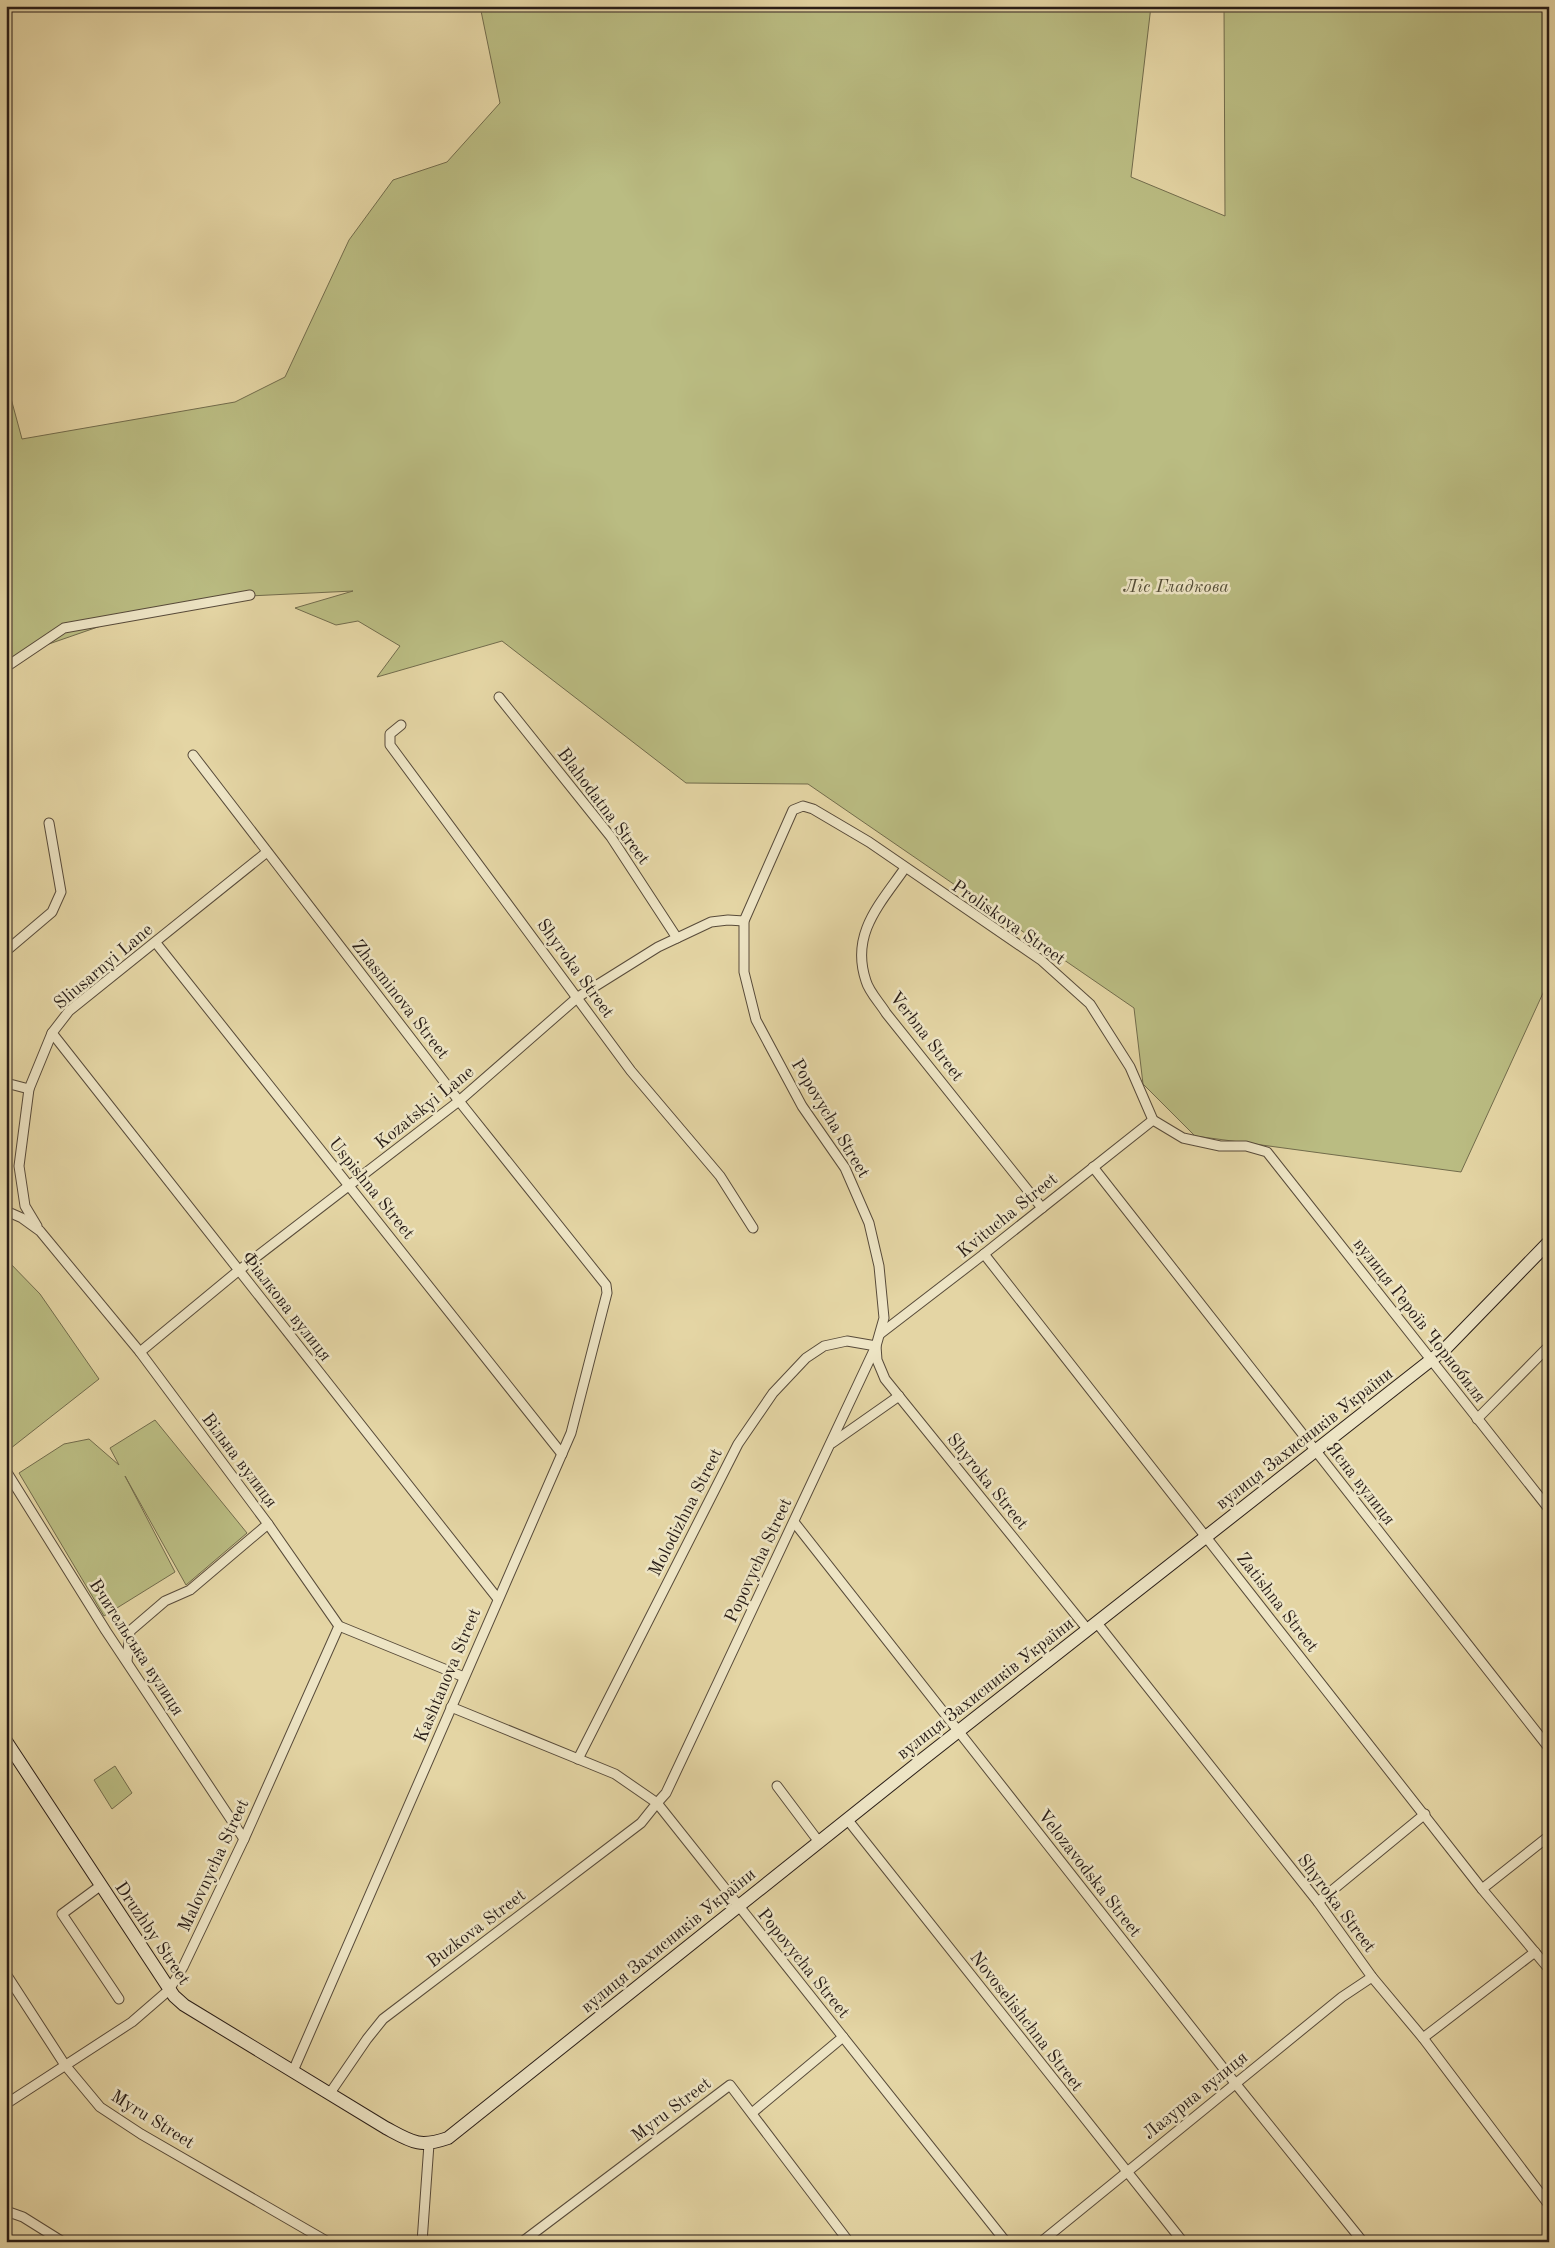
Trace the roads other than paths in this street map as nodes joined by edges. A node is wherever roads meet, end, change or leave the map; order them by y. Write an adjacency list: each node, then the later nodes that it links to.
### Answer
1 (250, 595): 2 (street)
2 (6, 667)
3 (499, 697): 11 (street, Blahodatna Street)
4 (401, 725): 14 (street, Shyroka Street)
5 (193, 755): 8 (street, Zhasminova Street)
6 (793, 810): 9 (street, Proliskova Street); 10 (street, Popovycha Street)
7 (49, 823): 13 (street)
8 (267, 852): 12 (street, Sliusarnyi Lane); 18 (street, Zhasminova Street)
9 (905, 868): 19 (street, Proliskova Street); 22 (street, Verbna Street)
10 (744, 922): 11 (street, Kozatskyi Lane); 30 (street, Popovycha Street)
11 (677, 938): 14 (street, Kozatskyi Lane)
12 (156, 943): 15 (street, Sliusarnyi Lane); 21 (street, Uspishna Street)
13 (6, 951)
14 (578, 997): 18 (street, Kozatskyi Lane); 24 (street, Shyroka Street)
15 (52, 1032): 17 (street, Sliusarnyi Lane); 28 (street, Фіалкова вулиця)
16 (6, 1084): 17 (street)
17 (29, 1089): 25 (street, Sliusarnyi Lane)
18 (459, 1101): 21 (street, Kozatskyi Lane); 29 (street, Zhasminova Street)
19 (1153, 1120): 20 (street, Kvitucha Street); 34 (street, вулиця Героїв Чорнобиля)
20 (1092, 1167): 22 (street, Kvitucha Street); 38 (street, Ясна вулиця)
21 (350, 1185): 28 (street, Kozatskyi Lane); 39 (street, Uspishna Street)
22 (1042, 1208): 27 (street, Kvitucha Street)
23 (6, 1211): 25 (street, Вільна вулиця)
24 (753, 1228)
25 (40, 1231): 33 (street, Вільна вулиця)
26 (1549, 1242): 34 (street, вулиця Захисників України)
27 (984, 1254): 30 (street, Kvitucha Street); 46 (street, Zatishna Street)
28 (238, 1271): 33 (street, Kozatskyi Lane); 47 (street, Фіалкова вулиця)
29 (606, 1285): 39 (street, Kashtanova Street)
30 (879, 1334): 31 (street, Popovycha Street)
31 (876, 1346): 35 (street, Shyroka Street); 37 (street, Popovycha Street); 56 (street, Molodizhna Street)
32 (1549, 1346): 36 (street)
33 (140, 1352): 45 (street, Вільна вулиця)
34 (1431, 1360): 36 (street, вулиця Героїв Чорнобиля); 38 (street, вулиця Захисників України)
35 (899, 1396): 37 (street); 49 (street, Shyroka Street)
36 (1477, 1419): 43 (street, вулиця Героїв Чорнобиля)
37 (830, 1444): 44 (street, Popovycha Street)
38 (1316, 1451): 46 (street, вулиця Захисників України); 55 (street, Ясна вулиця)
39 (562, 1454): 47 (street, Kashtanova Street)
40 (6, 1471): 41 (street, Вчительська вулиця)
41 (15, 1483): 42 (street); 50 (street, Вчительська вулиця)
42 (6, 1488)
43 (1549, 1509)
44 (794, 1522): 53 (street, Velozavodska Street); 58 (street, Popovycha Street)
45 (268, 1524): 48 (street, Вільна вулиця); 50 (street)
46 (1206, 1537): 49 (street, вулиця Захисників України); 59 (street, Zatishna Street)
47 (498, 1599): 51 (street, Kashtanova Street)
48 (339, 1626): 51 (street); 62 (street, Malovnycha Street)
49 (1092, 1626): 53 (street, вулиця Захисників України); 66 (street, Shyroka Street)
50 (127, 1661): 62 (street, Вчительська вулиця)
51 (464, 1677): 52 (street, Kashtanova Street)
52 (451, 1707): 56 (street); 77 (street, Kashtanova Street)
53 (958, 1732): 60 (street, вулиця Захисників України); 78 (street, Velozavodska Street)
54 (6, 1741): 64 (street, Druzhby Street)
55 (1549, 1748)
56 (578, 1759): 58 (street)
57 (778, 1786): 63 (street)
58 (657, 1803): 67 (street, Popovycha Street); 79 (street, Buzkova Street)
59 (1425, 1814): 65 (street, Zatishna Street); 66 (street)
60 (847, 1819): 63 (street, вулиця Захисників України); 83 (street, Novoselishchna Street)
61 (1549, 1836): 65 (street)
62 (244, 1839): 72 (street, Malovnycha Street)
63 (819, 1842): 67 (street, вулиця Захисників України)
64 (100, 1886): 72 (street, Druzhby Street); 73 (street)
65 (1482, 1889): 68 (street, Zatishna Street)
66 (1318, 1902): 71 (street, Shyroka Street)
67 (738, 1906): 74 (street, Popovycha Street); 82 (street, вулиця Захисників України)
68 (1535, 1952): 69 (street, Zatishna Street); 75 (street)
69 (1549, 1969)
70 (6, 1974): 76 (street, Myru Street)
71 (1372, 1977): 75 (street, Shyroka Street); 78 (street, Лазурна вулиця)
72 (168, 1990): 76 (street, Malovnycha Street); 77 (street, Druzhby Street)
73 (118, 1999)
74 (843, 2037): 81 (street); 91 (street, Popovycha Street)
75 (1423, 2038): 84 (street, Shyroka Street)
76 (65, 2065): 80 (street, Malovnycha Street); 87 (street, Myru Street)
77 (293, 2071): 79 (street, Druzhby Street)
78 (1235, 2083): 83 (street, Лазурна вулиця); 94 (street, Velozavodska Street)
79 (330, 2093): 82 (street, Druzhby Street)
80 (6, 2104)
81 (752, 2113): 89 (street, Myru Street); 90 (street, Myru Street)
82 (430, 2144): 88 (street)
83 (1126, 2172): 92 (street, Лазурна вулиця); 93 (street, Novoselishchna Street)
84 (1549, 2205)
85 (6, 2210): 86 (street)
86 (63, 2242)
87 (328, 2242)
88 (422, 2242)
89 (522, 2242)
90 (849, 2242)
91 (1006, 2242)
92 (1041, 2242)
93 (1183, 2242)
94 (1363, 2242)

